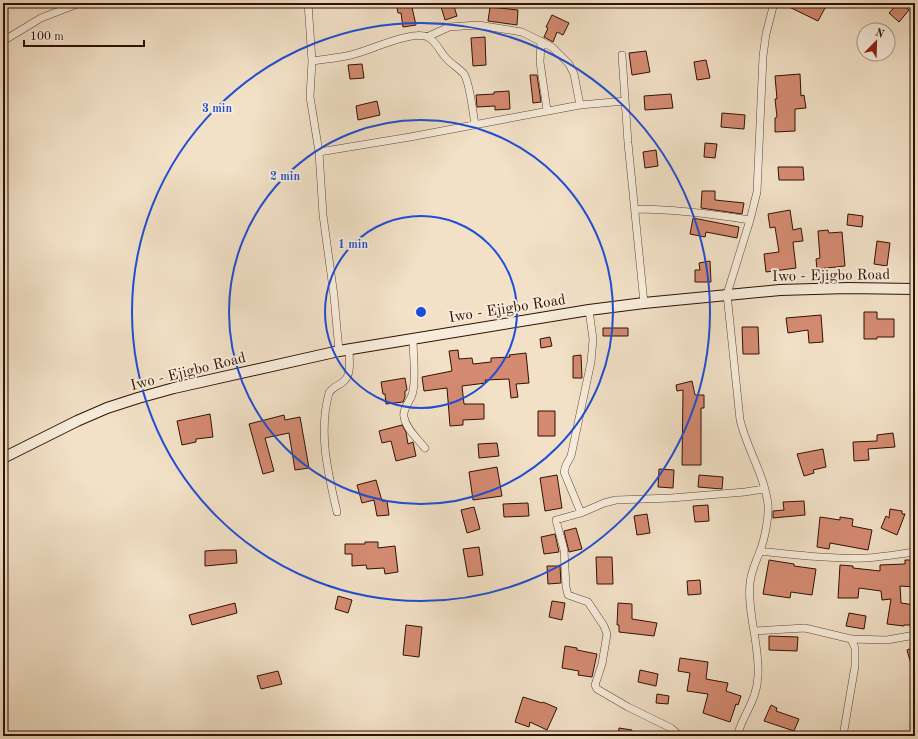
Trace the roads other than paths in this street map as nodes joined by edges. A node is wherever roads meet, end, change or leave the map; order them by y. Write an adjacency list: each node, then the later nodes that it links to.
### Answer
1 (80, 3): 5 (street)
2 (308, 3): 8 (street)
3 (774, 3): 15 (street)
4 (427, 37): 6 (street); 8 (street); 12 (street)
5 (3, 41)
6 (541, 41): 10 (street); 11 (street)
7 (622, 55): 9 (street)
8 (312, 61): 13 (street)
9 (625, 101): 10 (street); 14 (street)
10 (580, 105): 11 (street)
11 (547, 110): 12 (street)
12 (475, 125): 13 (street)
13 (319, 152): 21 (street)
14 (636, 209): 15 (street); 18 (street)
15 (750, 220): 17 (street)
16 (915, 289): 17 (main road, Iwo - Ejigbo Road)
17 (727, 294): 18 (main road, Iwo - Ejigbo Road); 24 (street)
18 (644, 303): 19 (main road, Iwo - Ejigbo Road)
19 (590, 310): 20 (main road, Iwo - Ejigbo Road); 26 (street)
20 (413, 338): 21 (main road, Iwo - Ejigbo Road); 22 (street)
21 (344, 350): 23 (main road, Iwo - Ejigbo Road); 25 (street)
22 (425, 448)
23 (3, 458)
24 (764, 489): 26 (street); 27 (street)
25 (337, 512)
26 (581, 513): 32 (street)
27 (760, 551): 28 (street); 29 (street)
28 (915, 552)
29 (754, 631): 31 (street); 33 (street)
30 (915, 635): 31 (street)
31 (851, 639): 34 (street)
32 (680, 736)
33 (737, 736)
34 (844, 736)

